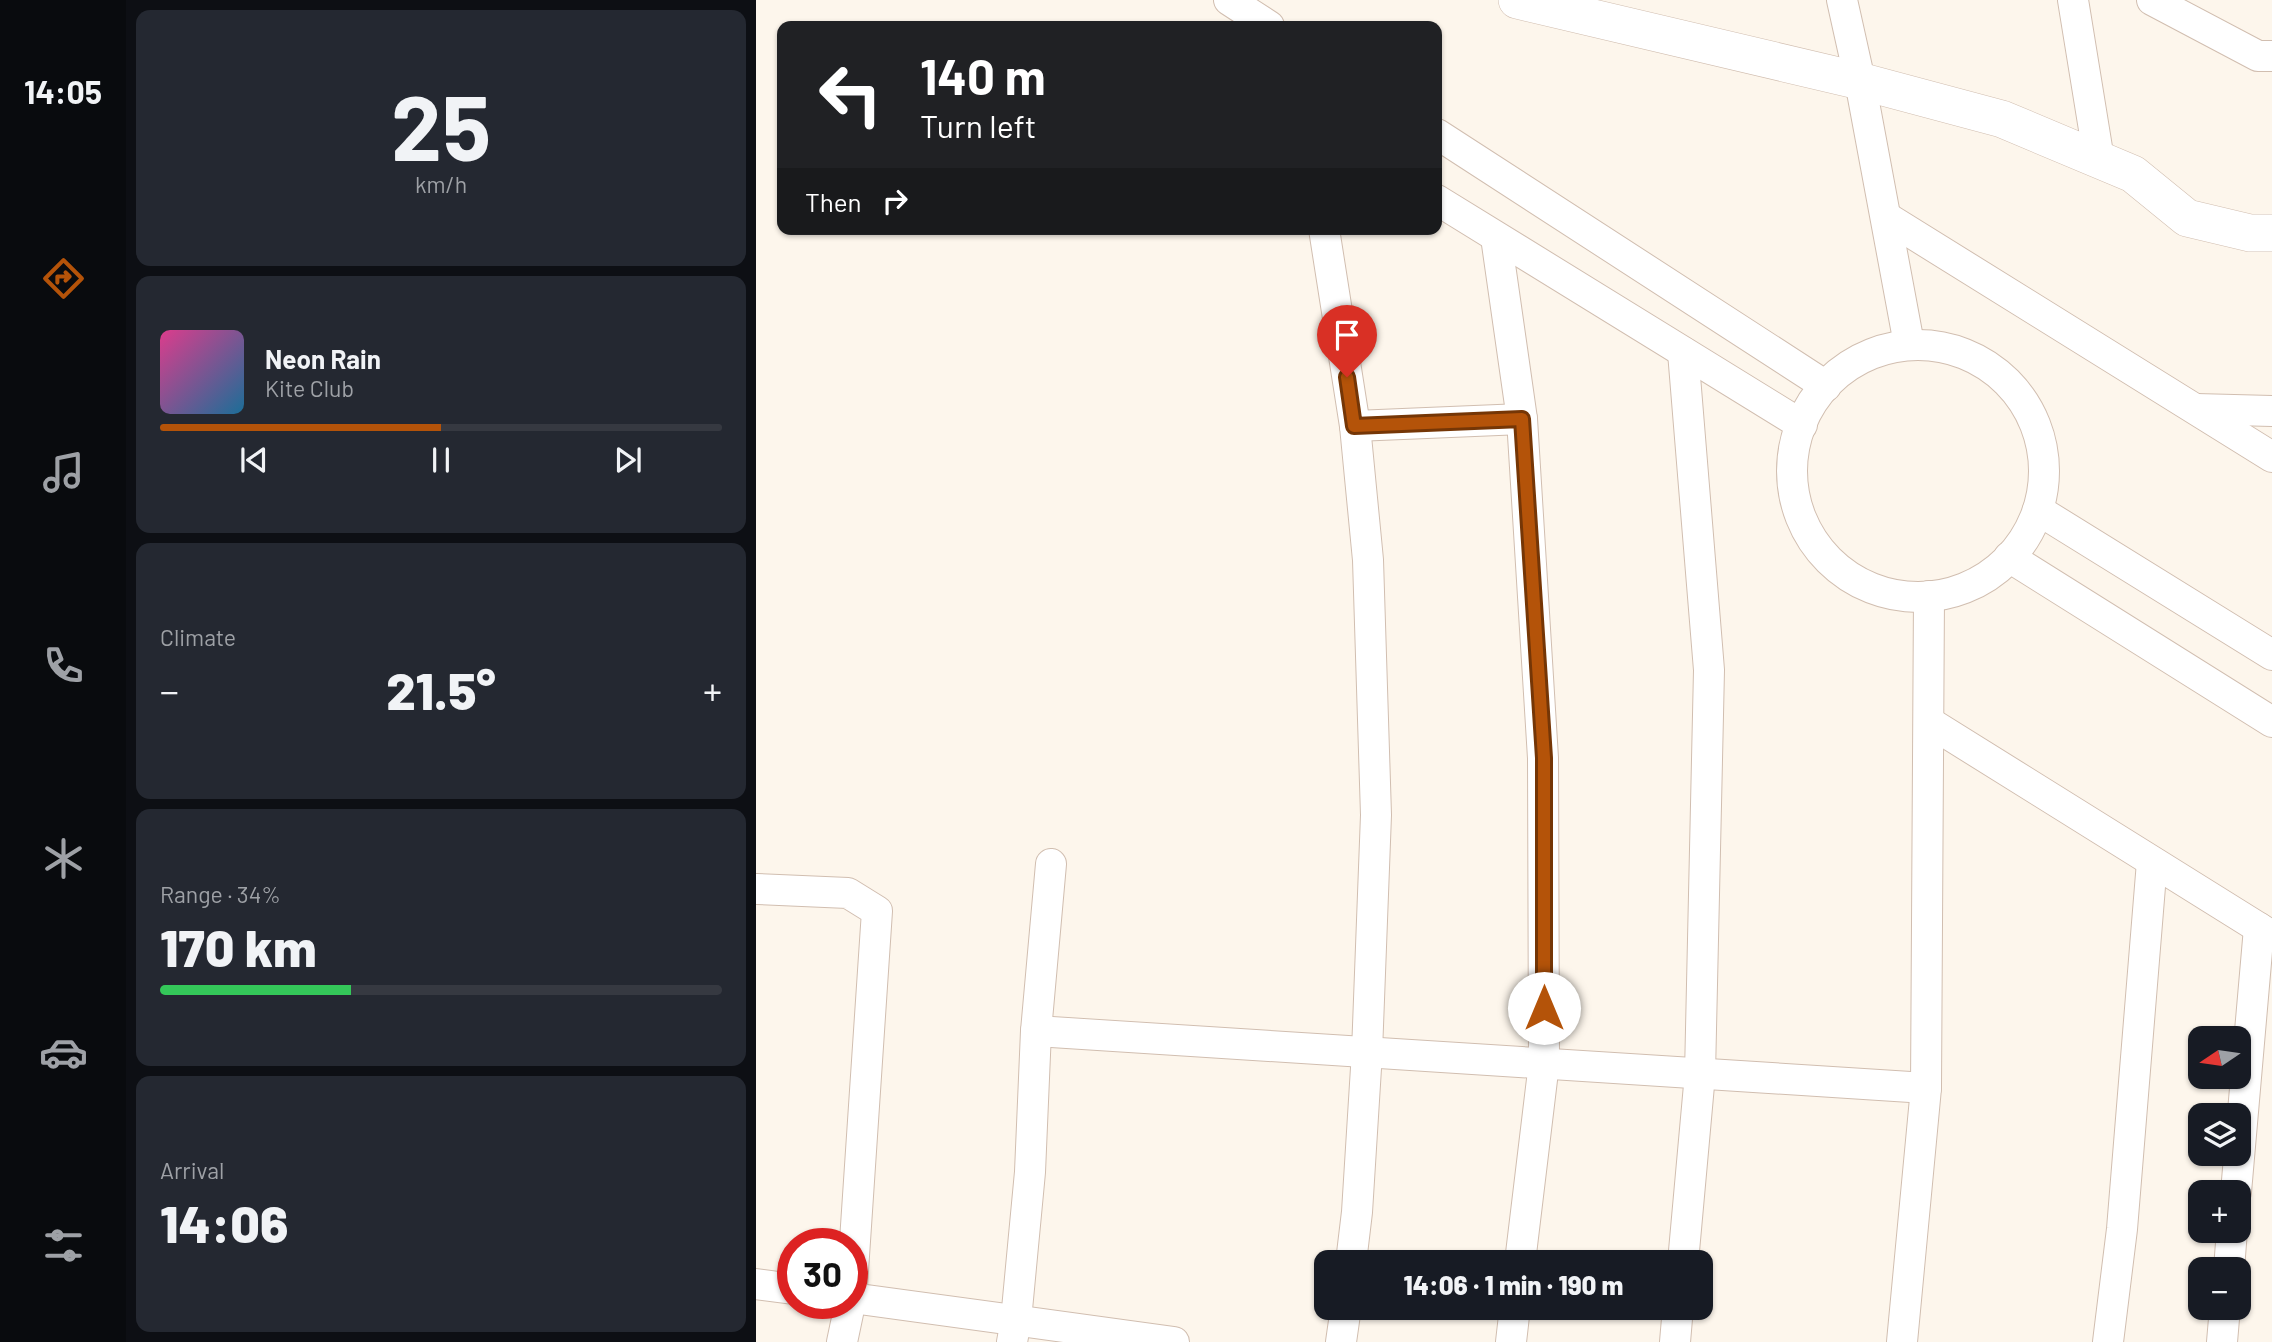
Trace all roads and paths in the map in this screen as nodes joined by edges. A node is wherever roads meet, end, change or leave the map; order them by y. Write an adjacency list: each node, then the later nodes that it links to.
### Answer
1 (1229, 0): 7 (street)
2 (1517, 0): 9 (street)
3 (1842, 0): 9 (street)
4 (2073, 0): 11 (street)
5 (2152, 0): 6 (street)
6 (2198, 13): 8 (street)
7 (1261, 21)
8 (2272, 57)
9 (1860, 81): 11 (street); 13 (street)
10 (1442, 137): 19 (street)
11 (2099, 160): 14 (street)
12 (1442, 203): 16 (street)
13 (1886, 217): 17 (street); 20 (street)
14 (2272, 233)
15 (1325, 235): 24 (street)
16 (1496, 237): 18 (street); 22 (street)
17 (1909, 344): 19 (street); 26 (street)
18 (1684, 352): 23 (street); 39 (street)
19 (1826, 386): 23 (street)
20 (2196, 409): 21 (street); 25 (street)
21 (2272, 411)
22 (1522, 419): 24 (street); 38 (street)
23 (1802, 425): 28 (street)
24 (1354, 426): 37 (street)
25 (2272, 457)
26 (2038, 510): 27 (street); 29 (street)
27 (2009, 558): 28 (street); 31 (street)
28 (1929, 596): 30 (street)
29 (2272, 656)
30 (1928, 722): 32 (street); 40 (street)
31 (2272, 722)
32 (2152, 862): 35 (street); 61 (street)
33 (1051, 864): 36 (street)
34 (756, 890): 42 (street)
35 (2266, 932): 41 (street)
36 (1036, 1031): 37 (street); 54 (street)
37 (1367, 1052): 38 (street); 43 (street)
38 (1544, 1063): 39 (street); 44 (street)
39 (1700, 1074): 40 (street); 45 (street)
40 (1926, 1088): 60 (street)
41 (2237, 1180)
42 (856, 1228)
43 (1352, 1250)
44 (1521, 1250)
45 (1683, 1250)
46 (756, 1284): 47 (street)
47 (777, 1287)
48 (868, 1301): 54 (street)
49 (847, 1319): 55 (street)
50 (1344, 1320): 57 (street)
51 (1514, 1320): 58 (street)
52 (1677, 1320): 59 (street)
53 (2224, 1320): 62 (street)
54 (1014, 1331): 56 (street)
55 (842, 1342)
56 (1170, 1342)
57 (1341, 1342)
58 (1511, 1342)
59 (1675, 1342)
60 (1902, 1342)
61 (2108, 1342)
62 (2222, 1342)

